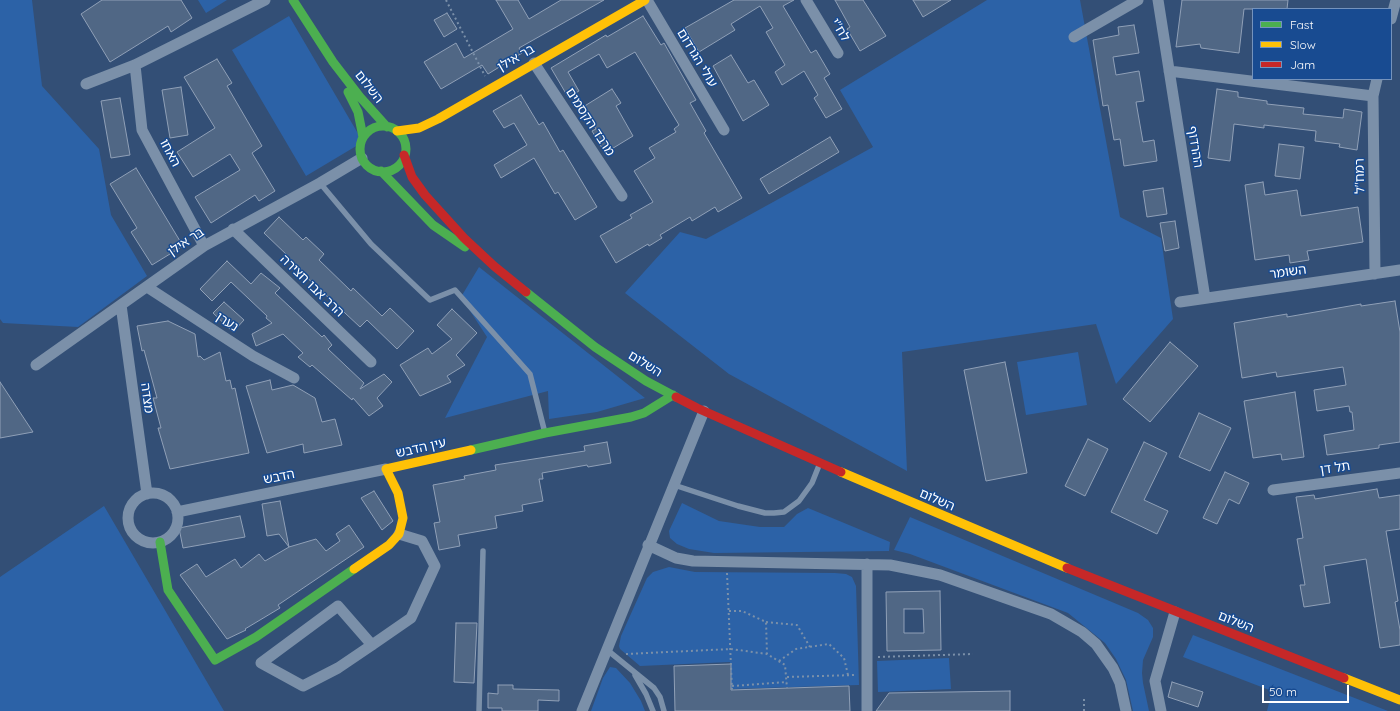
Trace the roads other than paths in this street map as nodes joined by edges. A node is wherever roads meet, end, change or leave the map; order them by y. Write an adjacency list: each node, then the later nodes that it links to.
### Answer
1 (265, 0): 13 (street)
2 (293, 0): 11 (street, השלום)
3 (646, 0): 12 (street, בר אילן); 19 (street, עולי הגרדום)
4 (806, 0): 10 (street, לח"י)
5 (1138, 0): 9 (street)
6 (1158, 0): 14 (street, ההרדוף)
7 (1396, 0): 8 (street)
8 (1392, 15)
9 (1074, 37)
10 (838, 53)
11 (334, 62): 18 (street, השלום); 21 (street, השלום)
12 (534, 63): 20 (street, בר אילן); 26 (street, מרבד הקסמים)
13 (135, 65): 16 (street); 28 (street, האחו)
14 (1169, 71): 17 (street); 33 (street, ההרדוף)
15 (1377, 80): 17 (street, רמח"ל)
16 (86, 84)
17 (1373, 96): 31 (street, רמח"ל)
18 (387, 127): 20 (street); 21 (street)
19 (724, 130)
20 (397, 131): 22 (street)
21 (363, 137): 23 (street)
22 (404, 155): 24 (street); 29 (street, השלום)
23 (362, 158): 24 (street); 25 (street, בר אילן)
24 (381, 171): 29 (street, השלום)
25 (320, 183): 27 (street, בר אילן); 41 (lane)
26 (622, 196)
27 (233, 229): 28 (street, בר אילן); 36 (street, הרב אבו חצירה)
28 (204, 246): 32 (street, בר אילן)
29 (494, 266): 39 (street, השלום)
30 (1400, 270): 31 (street, השומר)
31 (1375, 274): 33 (street, השומר)
32 (147, 287): 35 (street, בר אילן); 38 (street, נערן)
33 (1205, 298): 34 (street, השומר)
34 (1180, 302)
35 (121, 306): 37 (street, בר אילן); 47 (street, מצדה)
36 (371, 362)
37 (36, 365)
38 (294, 378)
39 (673, 395): 40 (street, השלום); 41 (street, עין הדבש)
40 (704, 411): 42 (street, השלום); 45 (street)
41 (545, 433): 43 (street, עין הדבש)
42 (820, 463): 45 (lane); 54 (street, השלום)
43 (386, 469): 48 (street, הדבש); 49 (street, עין הדבש)
44 (1400, 473): 46 (street, תל דן)
45 (673, 485): 51 (street)
46 (1273, 490)
47 (147, 494): 48 (street); 50 (street)
48 (177, 512): 50 (street)
49 (399, 534): 50 (street); 55 (street)
50 (160, 542)
51 (648, 545): 53 (street); 56 (street)
52 (483, 551): 60 (lane)
53 (867, 564): 59 (street); 64 (street)
54 (1175, 612): 58 (street, השלום); 65 (street)
55 (372, 645): 55 (street)
56 (609, 652): 57 (lane); 61 (street)
57 (631, 670): 62 (lane); 63 (lane)
58 (1400, 700)
59 (866, 708)
60 (479, 711)
61 (582, 711)
62 (653, 711)
63 (664, 711)
64 (1126, 711)
65 (1161, 711)

